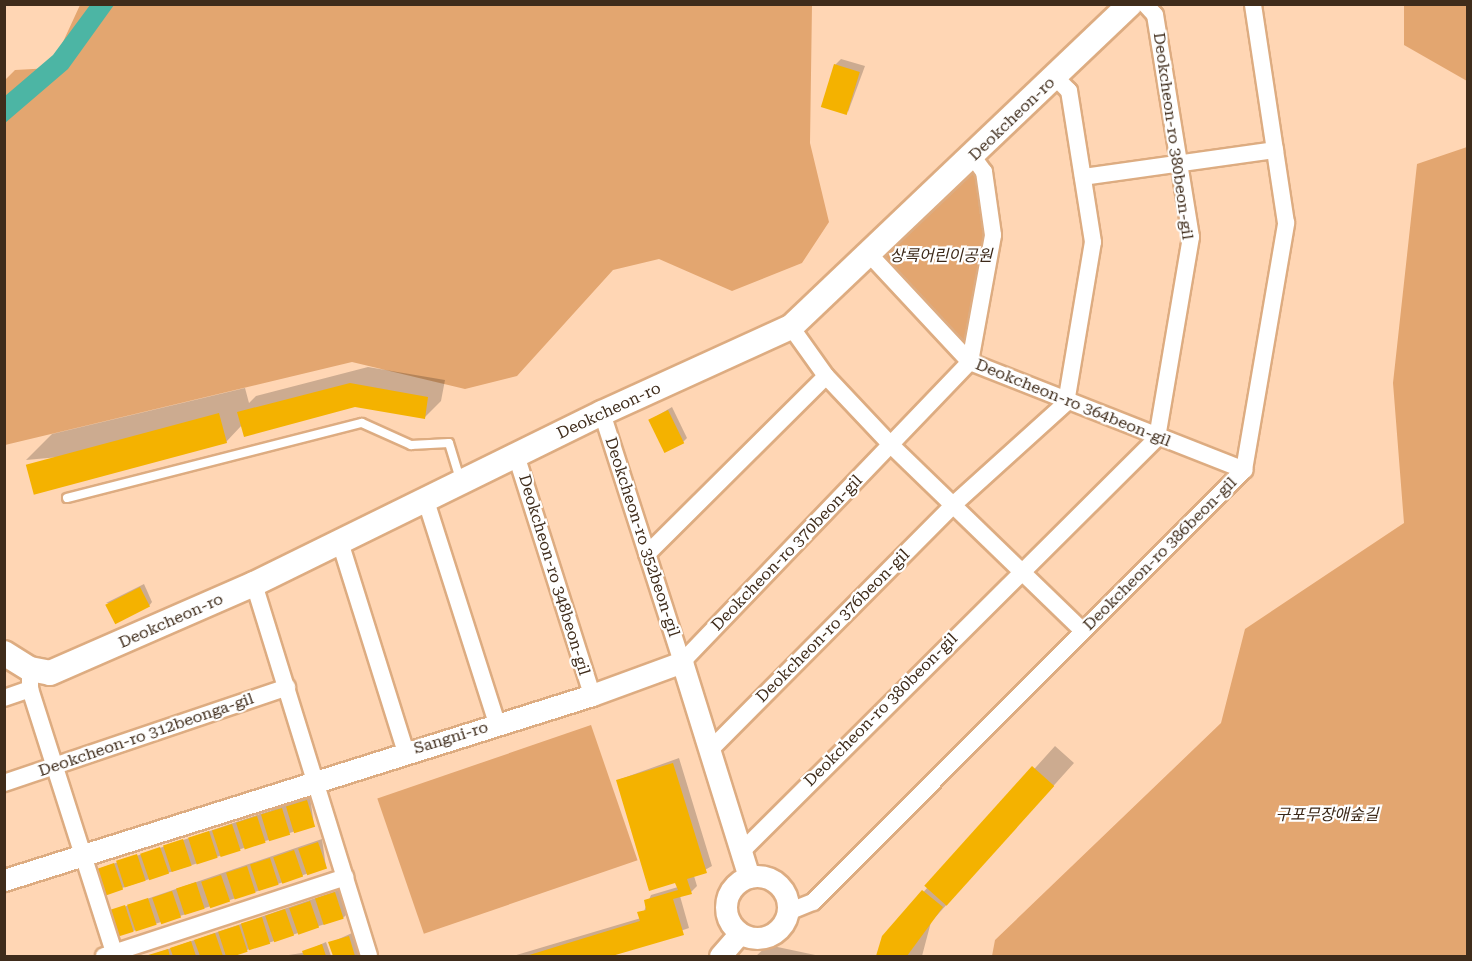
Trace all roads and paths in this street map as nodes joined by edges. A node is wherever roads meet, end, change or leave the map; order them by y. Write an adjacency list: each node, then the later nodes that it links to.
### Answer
1 (1130, 4): 4 (main road, Deokcheon-ro)
2 (1145, 4): 7 (street, Deokcheon-ro 380beon-gil)
3 (1253, 4): 5 (street, Deokcheon-ro 386beon-gil)
4 (1055, 77): 6 (main road, Deokcheon-ro); 8 (street)
5 (1275, 150): 7 (street); 18 (street, Deokcheon-ro 386beon-gil)
6 (973, 157): 9 (main road, Deokcheon-ro); 11 (street)
7 (1176, 161): 8 (street); 15 (street, Deokcheon-ro 380beon-gil)
8 (1083, 177): 13 (street)
9 (871, 256): 10 (main road, Deokcheon-ro); 11 (street, Deokcheon-ro 364beon-gil)
10 (791, 327): 12 (street); 14 (main road, Deokcheon-ro)
11 (970, 362): 13 (street, Deokcheon-ro 364beon-gil); 16 (street, Deokcheon-ro 370beon-gil)
12 (826, 376): 16 (street); 24 (street)
13 (1066, 403): 15 (street, Deokcheon-ro 364beon-gil); 22 (street, Deokcheon-ro 376beon-gil)
14 (602, 412): 17 (main road, Deokcheon-ro); 24 (street, Deokcheon-ro 352beon-gil)
15 (1158, 438): 18 (street, Deokcheon-ro 364beon-gil); 25 (street, Deokcheon-ro 380beon-gil)
16 (891, 445): 22 (street); 29 (street, Deokcheon-ro 370beon-gil)
17 (516, 455): 19 (main road, Deokcheon-ro); 32 (street, Deokcheon-ro 348beon-gil)
18 (1244, 470): 27 (street, Deokcheon-ro 386beon-gil)
19 (461, 483): 20 (lane); 21 (main road, Deokcheon-ro)
20 (67, 498)
21 (426, 501): 23 (main road, Deokcheon-ro); 34 (street)
22 (953, 505): 25 (street); 35 (street, Deokcheon-ro 376beon-gil)
23 (340, 542): 26 (main road, Deokcheon-ro); 36 (street)
24 (647, 554): 29 (street, Deokcheon-ro 352beon-gil)
25 (1020, 570): 27 (street); 40 (street, Deokcheon-ro 380beon-gil)
26 (254, 584): 30 (main road, Deokcheon-ro); 31 (street)
27 (1083, 631): 45 (street, Deokcheon-ro 386beon-gil)
28 (4, 653): 30 (main road)
29 (682, 662): 32 (street, Sangni-ro); 35 (street)
30 (30, 679): 33 (street); 37 (street)
31 (286, 687): 37 (street, Deokcheon-ro 312beonga-gil); 38 (street)
32 (592, 695): 34 (street, Sangni-ro)
33 (4, 698)
34 (497, 724): 36 (street, Sangni-ro)
35 (713, 747): 40 (street)
36 (406, 752): 38 (street, Sangni-ro)
37 (56, 766): 39 (street, Deokcheon-ro 312beonga-gil); 41 (street)
38 (317, 779): 41 (street, Sangni-ro); 42 (street)
39 (4, 783)
40 (742, 851): 43 (street)
41 (83, 854): 44 (street, Sangni-ro); 47 (street)
42 (345, 877): 47 (street); 49 (street)
43 (749, 877): 45 (street); 46 (street)
44 (4, 880)
45 (788, 912): 46 (street)
46 (740, 933): 48 (street)
47 (110, 955)
48 (720, 956)
49 (369, 957)

